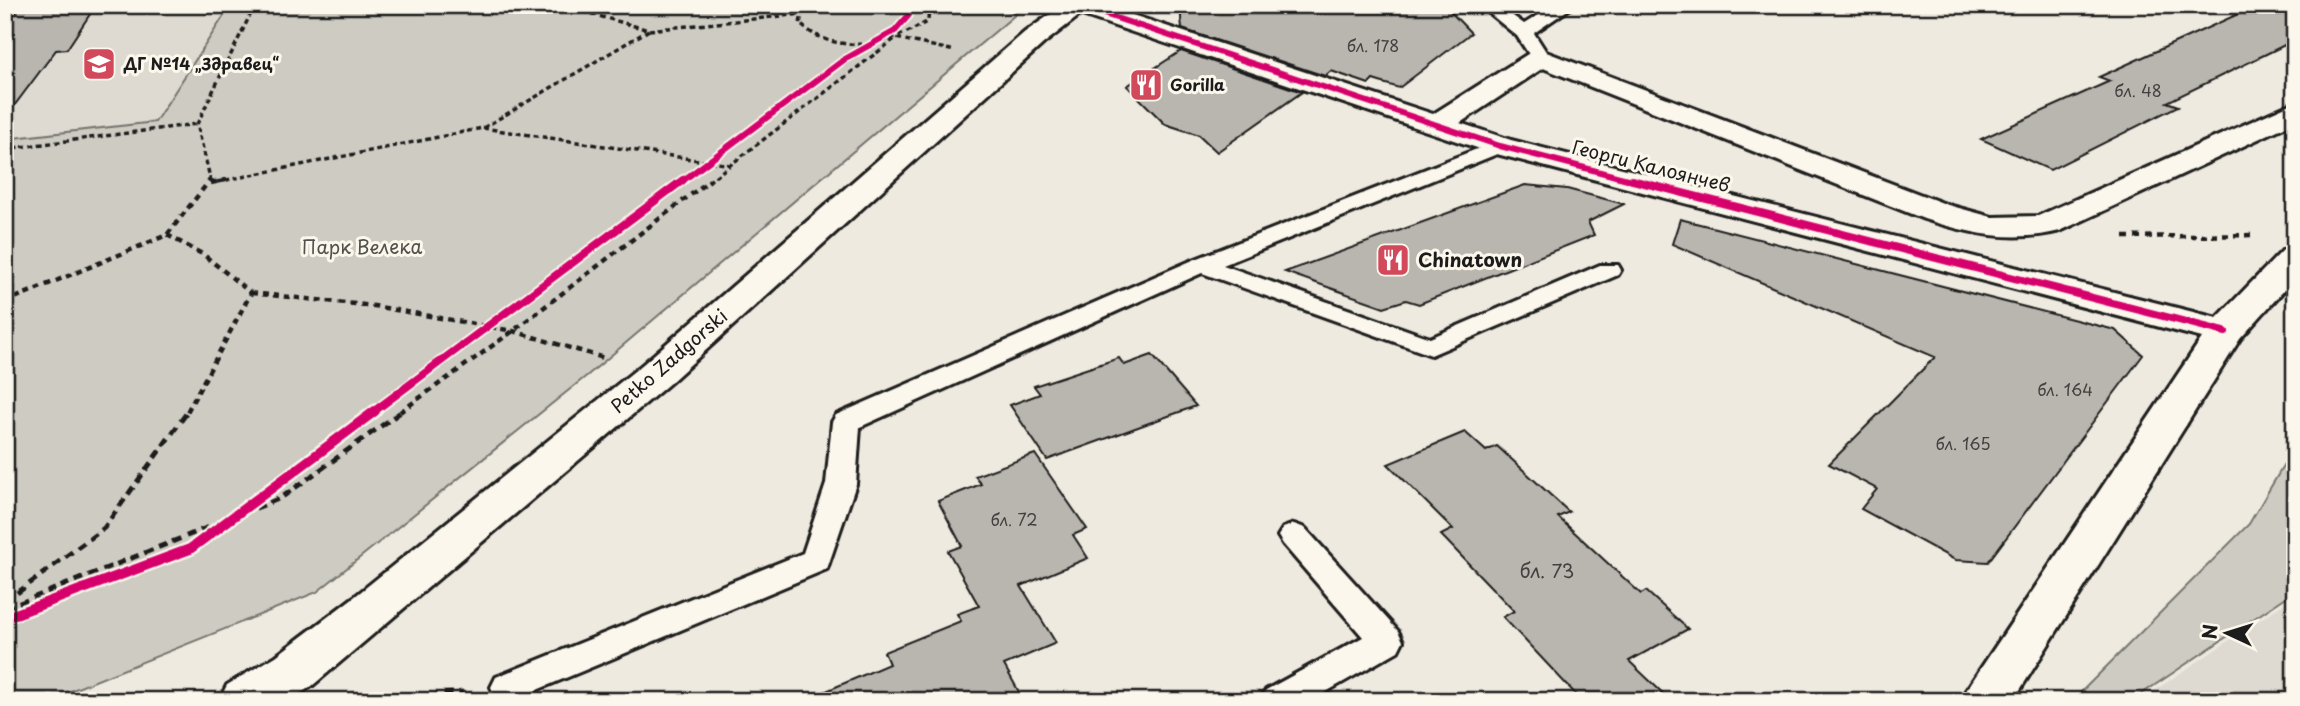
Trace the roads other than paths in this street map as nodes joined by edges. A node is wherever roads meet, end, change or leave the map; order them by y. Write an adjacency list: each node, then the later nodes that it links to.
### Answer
1 (1487, 5): 4 (lane)
2 (1567, 5): 4 (lane)
3 (1079, 6): 7 (street, Георги Калоянчев); 16 (street, Petko Zadgorski)
4 (1524, 32): 5 (lane)
5 (1541, 58): 6 (street); 7 (street)
6 (2295, 111)
7 (1434, 126): 8 (street, Георги Калоянчев)
8 (1500, 146): 10 (lane); 12 (street, Георги Калоянчев)
9 (2295, 257): 12 (street)
10 (1201, 265): 11 (lane); 14 (lane)
11 (1609, 270)
12 (2225, 332): 15 (street)
13 (1294, 536): 17 (lane)
14 (508, 687)
15 (1988, 700)
16 (245, 701)
17 (1278, 701)

